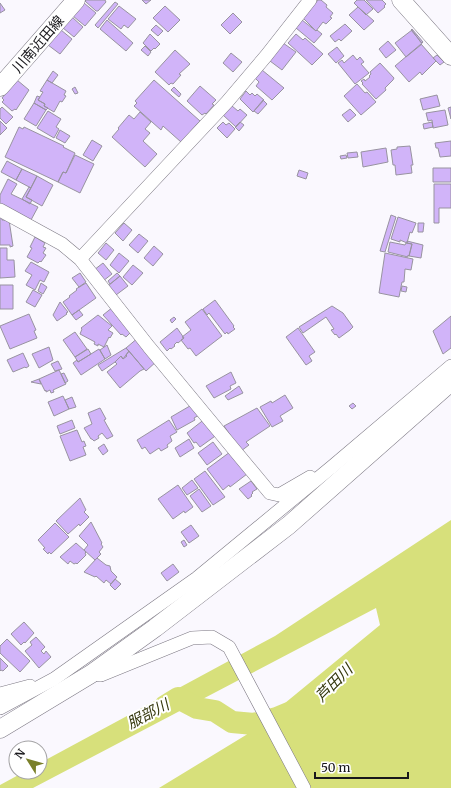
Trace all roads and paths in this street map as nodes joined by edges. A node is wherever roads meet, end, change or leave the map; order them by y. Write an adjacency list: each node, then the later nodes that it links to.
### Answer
1 (76, 0): 5 (street, 川南近田線)
2 (310, 0): 7 (street)
3 (402, 0): 4 (street)
4 (451, 56)
5 (0, 87)
6 (0, 210): 7 (street)
7 (80, 259): 10 (street)
8 (451, 366): 10 (street)
9 (451, 382): 11 (street)
10 (333, 466): 12 (street)
11 (91, 674): 15 (street); 16 (street)
12 (54, 679): 13 (street); 14 (street)
13 (0, 694)
14 (0, 708)
15 (0, 729)
16 (304, 788)

